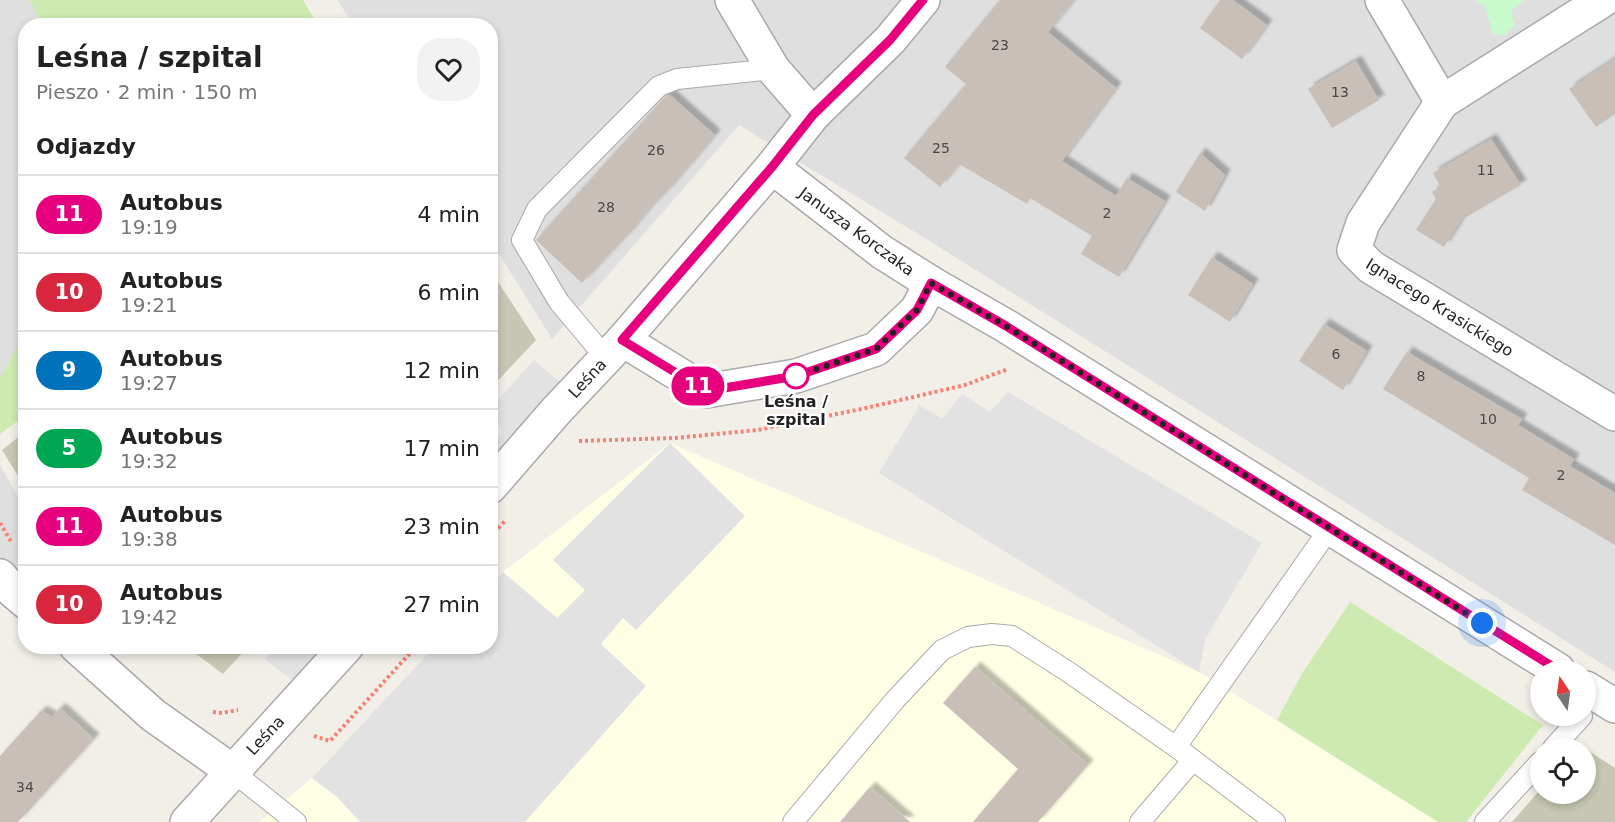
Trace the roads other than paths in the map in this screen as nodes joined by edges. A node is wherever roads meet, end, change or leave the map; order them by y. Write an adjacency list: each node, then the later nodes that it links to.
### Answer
1 (732, 0): 5 (street)
2 (923, 0): 7 (street, Leśna)
3 (1382, 0): 6 (street)
4 (1603, 0): 6 (street, Ignacego Krasickiego)
5 (773, 69): 7 (street); 10 (lane)
6 (1442, 102): 11 (street, Ignacego Krasickiego)
7 (813, 115): 8 (street, Leśna)
8 (772, 167): 9 (street, Janusza Korczaka); 10 (street, Leśna)
9 (931, 283): 10 (street); 13 (street, Janusza Korczaka)
10 (614, 349): 12 (street, Leśna)
11 (1615, 414)
12 (498, 478)
13 (1330, 528): 18 (street, Janusza Korczaka); 21 (lane)
14 (0, 576): 15 (street)
15 (18, 595)
16 (85, 654): 23 (street)
17 (340, 654): 23 (street, Leśna)
18 (1542, 660)
19 (1573, 726): 20 (lane)
20 (1562, 738)
21 (1176, 747): 22 (lane); 28 (lane)
22 (1193, 760): 25 (lane); 29 (lane)
23 (232, 771): 26 (street, Leśna); 27 (lane, Leśna)
24 (1530, 773): 30 (lane)
25 (1271, 821)
26 (186, 822)
27 (296, 822)
28 (793, 822)
29 (1140, 822)
30 (1485, 822)

